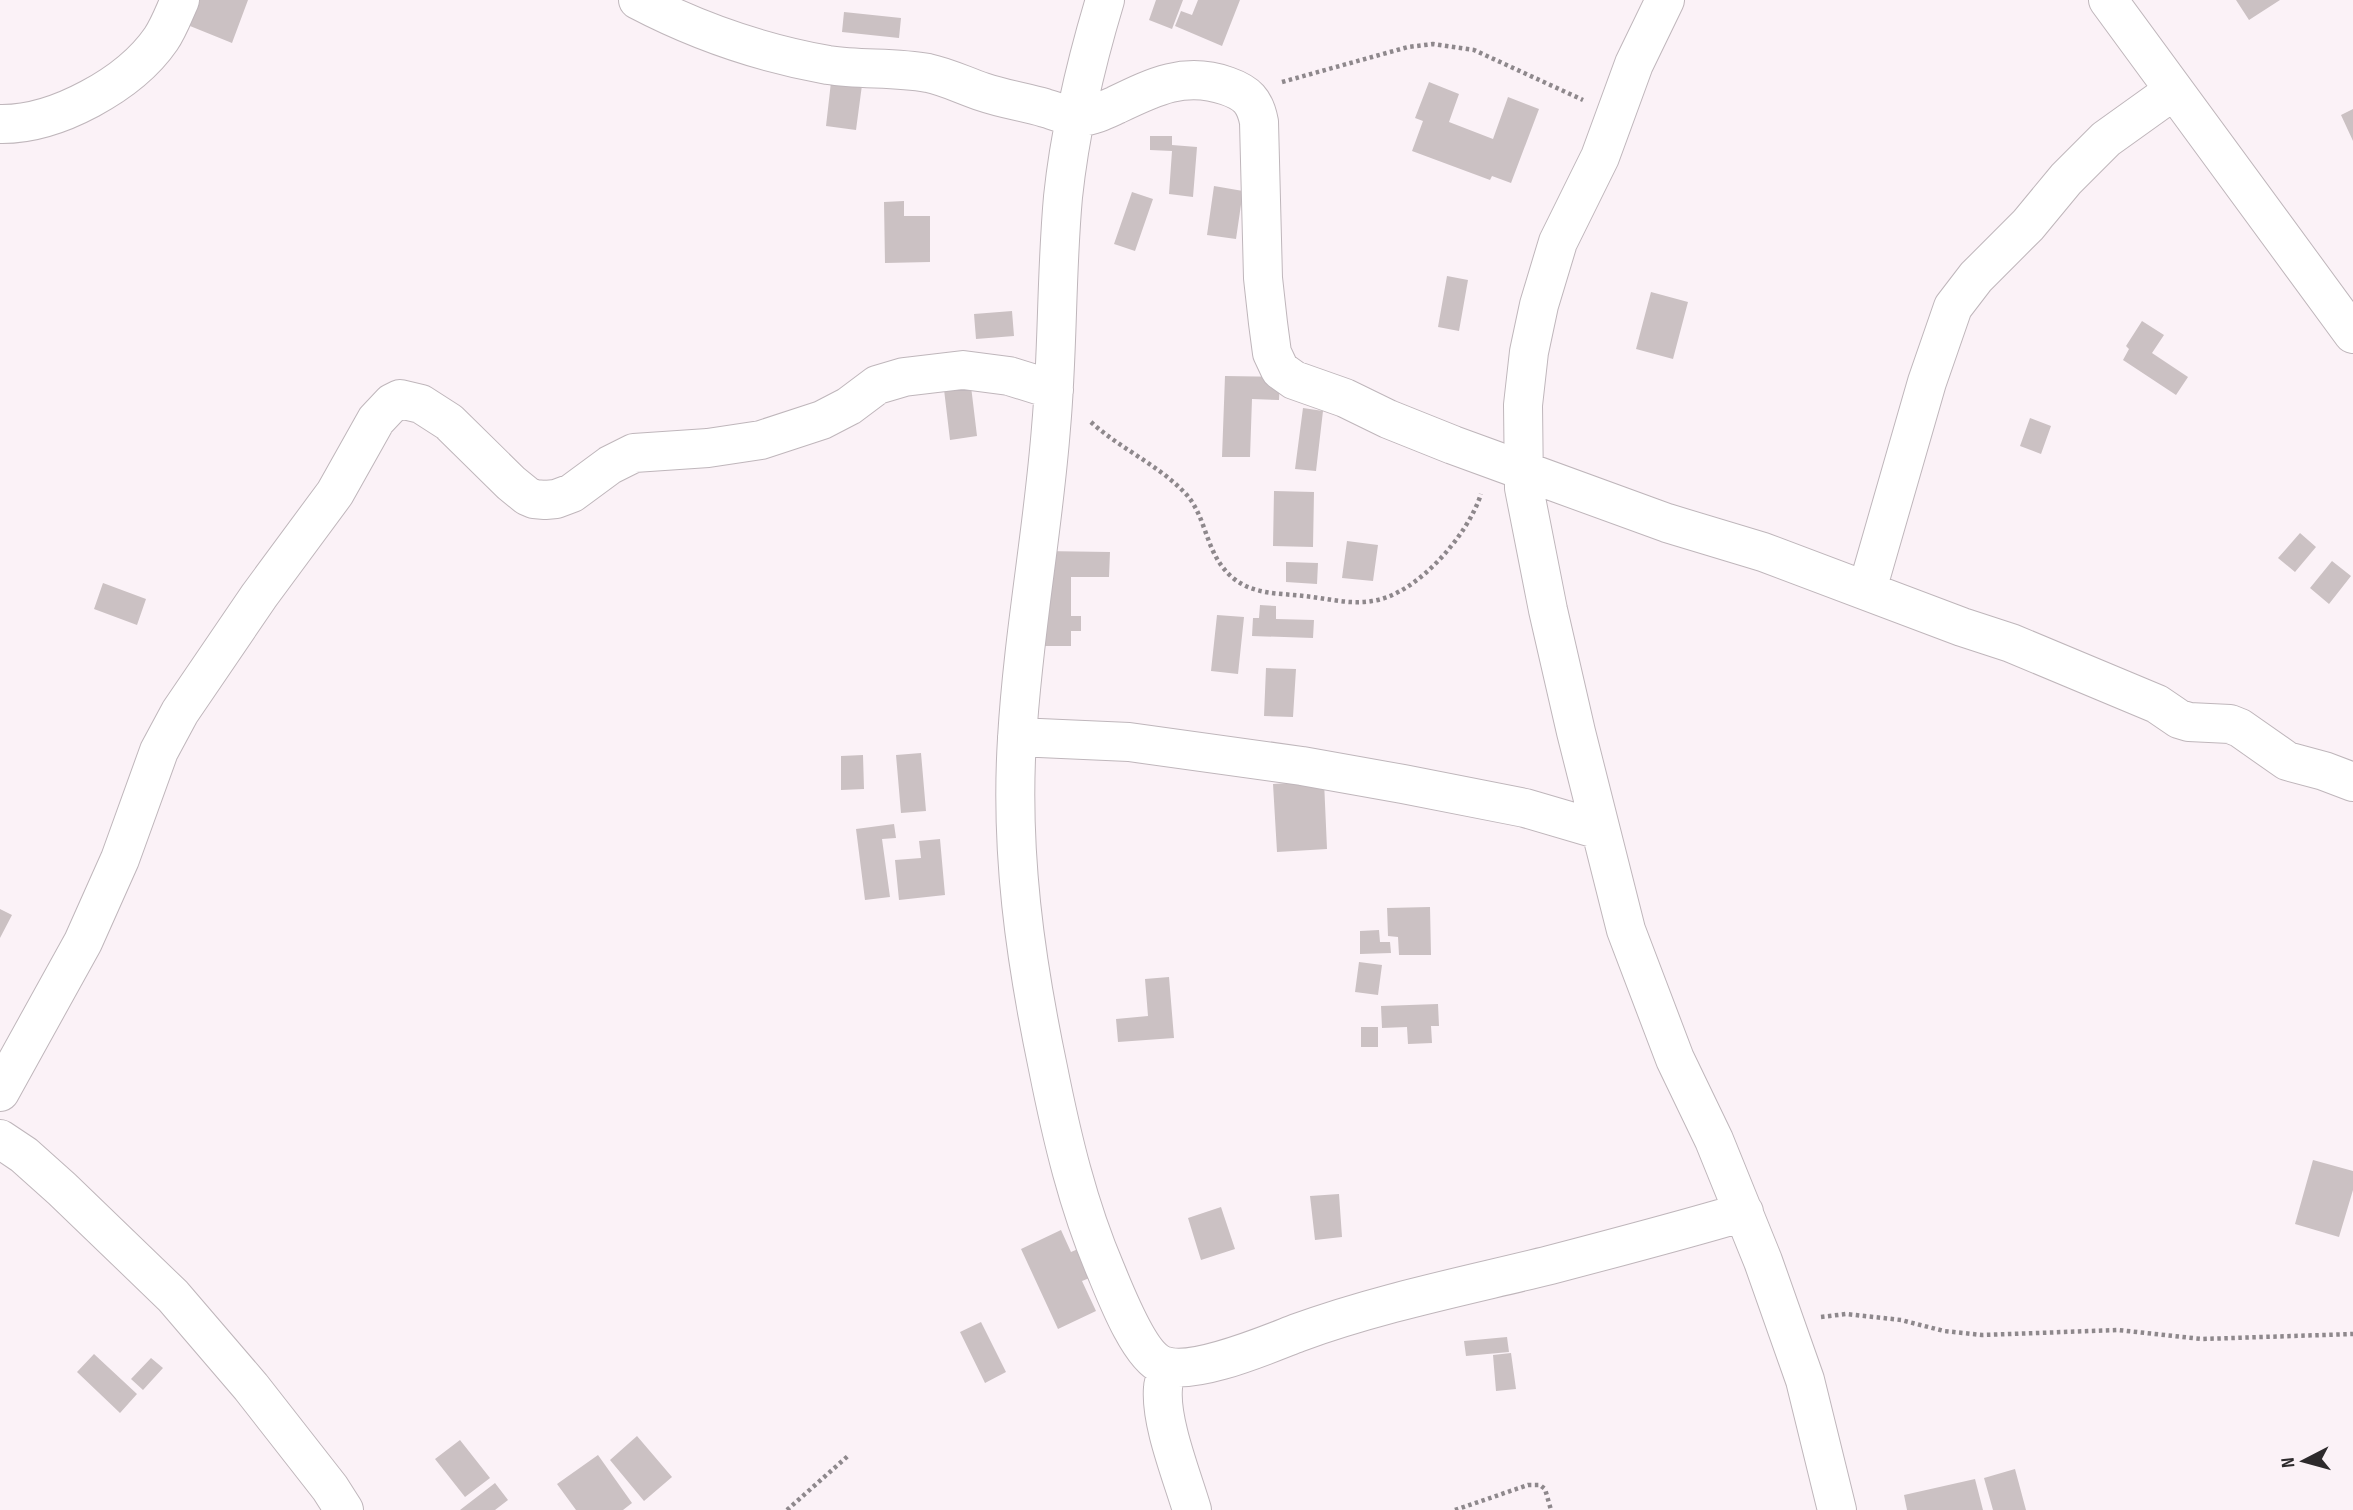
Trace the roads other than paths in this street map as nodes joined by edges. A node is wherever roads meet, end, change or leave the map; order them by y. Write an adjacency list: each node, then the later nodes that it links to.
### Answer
1 (180, 0): 8 (street)
2 (638, 0): 7 (street)
3 (1105, 0): 7 (street)
4 (1665, 0): 11 (street)
5 (2108, 0): 6 (street)
6 (2173, 91): 9 (street); 12 (street)
7 (1076, 117): 10 (street); 11 (street)
8 (0, 124)
9 (2353, 334)
10 (1054, 393): 13 (street); 16 (street)
11 (1506, 464): 12 (street); 15 (street)
12 (1867, 590): 14 (street)
13 (1017, 737): 15 (street); 19 (street)
14 (2353, 782)
15 (1600, 830): 18 (street)
16 (0, 1091)
17 (0, 1139): 20 (street)
18 (1744, 1212): 19 (street); 22 (street)
19 (1170, 1367): 21 (street)
20 (344, 1510)
21 (1192, 1510)
22 (1838, 1510)

